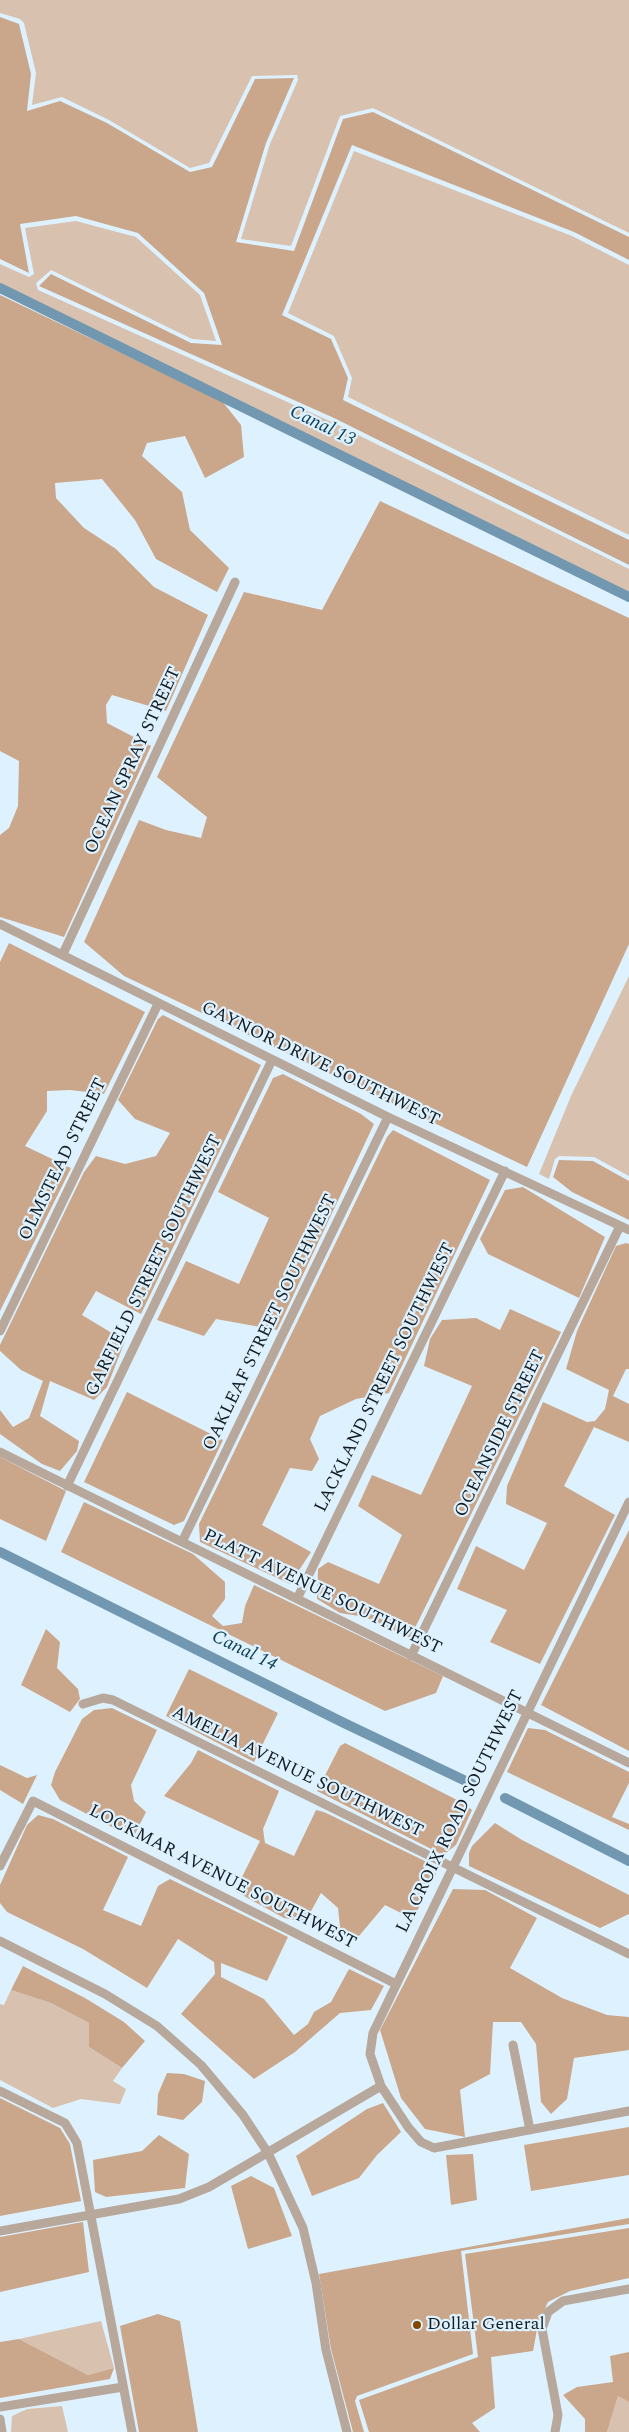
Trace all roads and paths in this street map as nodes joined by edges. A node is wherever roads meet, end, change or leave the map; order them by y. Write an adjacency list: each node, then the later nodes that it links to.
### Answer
1 (235, 582): 3 (street, OCEAN SPRAY STREET)
2 (0, 924): 3 (street, GAYNOR DRIVE SOUTHWEST)
3 (63, 954): 4 (street, GAYNOR DRIVE SOUTHWEST)
4 (158, 1004): 5 (street, GAYNOR DRIVE SOUTHWEST); 10 (street, OLMSTEAD STREET)
5 (272, 1060): 6 (street, GAYNOR DRIVE SOUTHWEST); 12 (street, GARFIELD STREET SOUTHWEST)
6 (388, 1117): 7 (street, GAYNOR DRIVE SOUTHWEST); 14 (street, OAKLEAF STREET SOUTHWEST)
7 (505, 1171): 8 (street, GAYNOR DRIVE SOUTHWEST); 15 (street, LACKLAND STREET SOUTHWEST)
8 (620, 1226): 9 (street, GAYNOR DRIVE SOUTHWEST); 16 (street, OCEANSIDE STREET)
9 (629, 1230)
10 (0, 1330)
11 (0, 1452): 12 (street, PLATT AVENUE SOUTHWEST)
12 (67, 1486): 14 (street, PLATT AVENUE SOUTHWEST)
13 (629, 1502): 18 (street, LA CROIX ROAD SOUTHWEST)
14 (182, 1542): 15 (street, PLATT AVENUE SOUTHWEST)
15 (297, 1599): 16 (street, PLATT AVENUE SOUTHWEST)
16 (411, 1656): 18 (street, PLATT AVENUE SOUTHWEST)
17 (83, 1704): 21 (street, AMELIA AVENUE SOUTHWEST)
18 (526, 1712): 19 (street, PLATT AVENUE SOUTHWEST); 21 (street, LA CROIX ROAD SOUTHWEST)
19 (629, 1763)
20 (0, 1866): 24 (street, LOCKMAR AVENUE SOUTHWEST)
21 (452, 1867): 23 (street, AMELIA AVENUE SOUTHWEST); 24 (street, LA CROIX ROAD SOUTHWEST)
22 (0, 1941): 30 (street)
23 (629, 1954)
24 (396, 1984): 26 (street, LA CROIX ROAD SOUTHWEST)
25 (514, 2045): 29 (street)
26 (381, 2086): 29 (street, LA CROIX ROAD SOUTHWEST); 30 (street)
27 (0, 2091): 31 (street)
28 (629, 2111): 29 (street)
29 (530, 2130)
30 (268, 2152): 31 (street); 39 (street)
31 (91, 2214): 32 (street); 34 (street)
32 (0, 2231)
33 (629, 2289): 40 (street)
34 (123, 2387): 35 (street); 38 (street)
35 (0, 2407)
36 (0, 2419): 37 (street)
37 (2, 2432)
38 (132, 2432)
39 (347, 2432)
40 (555, 2432)

